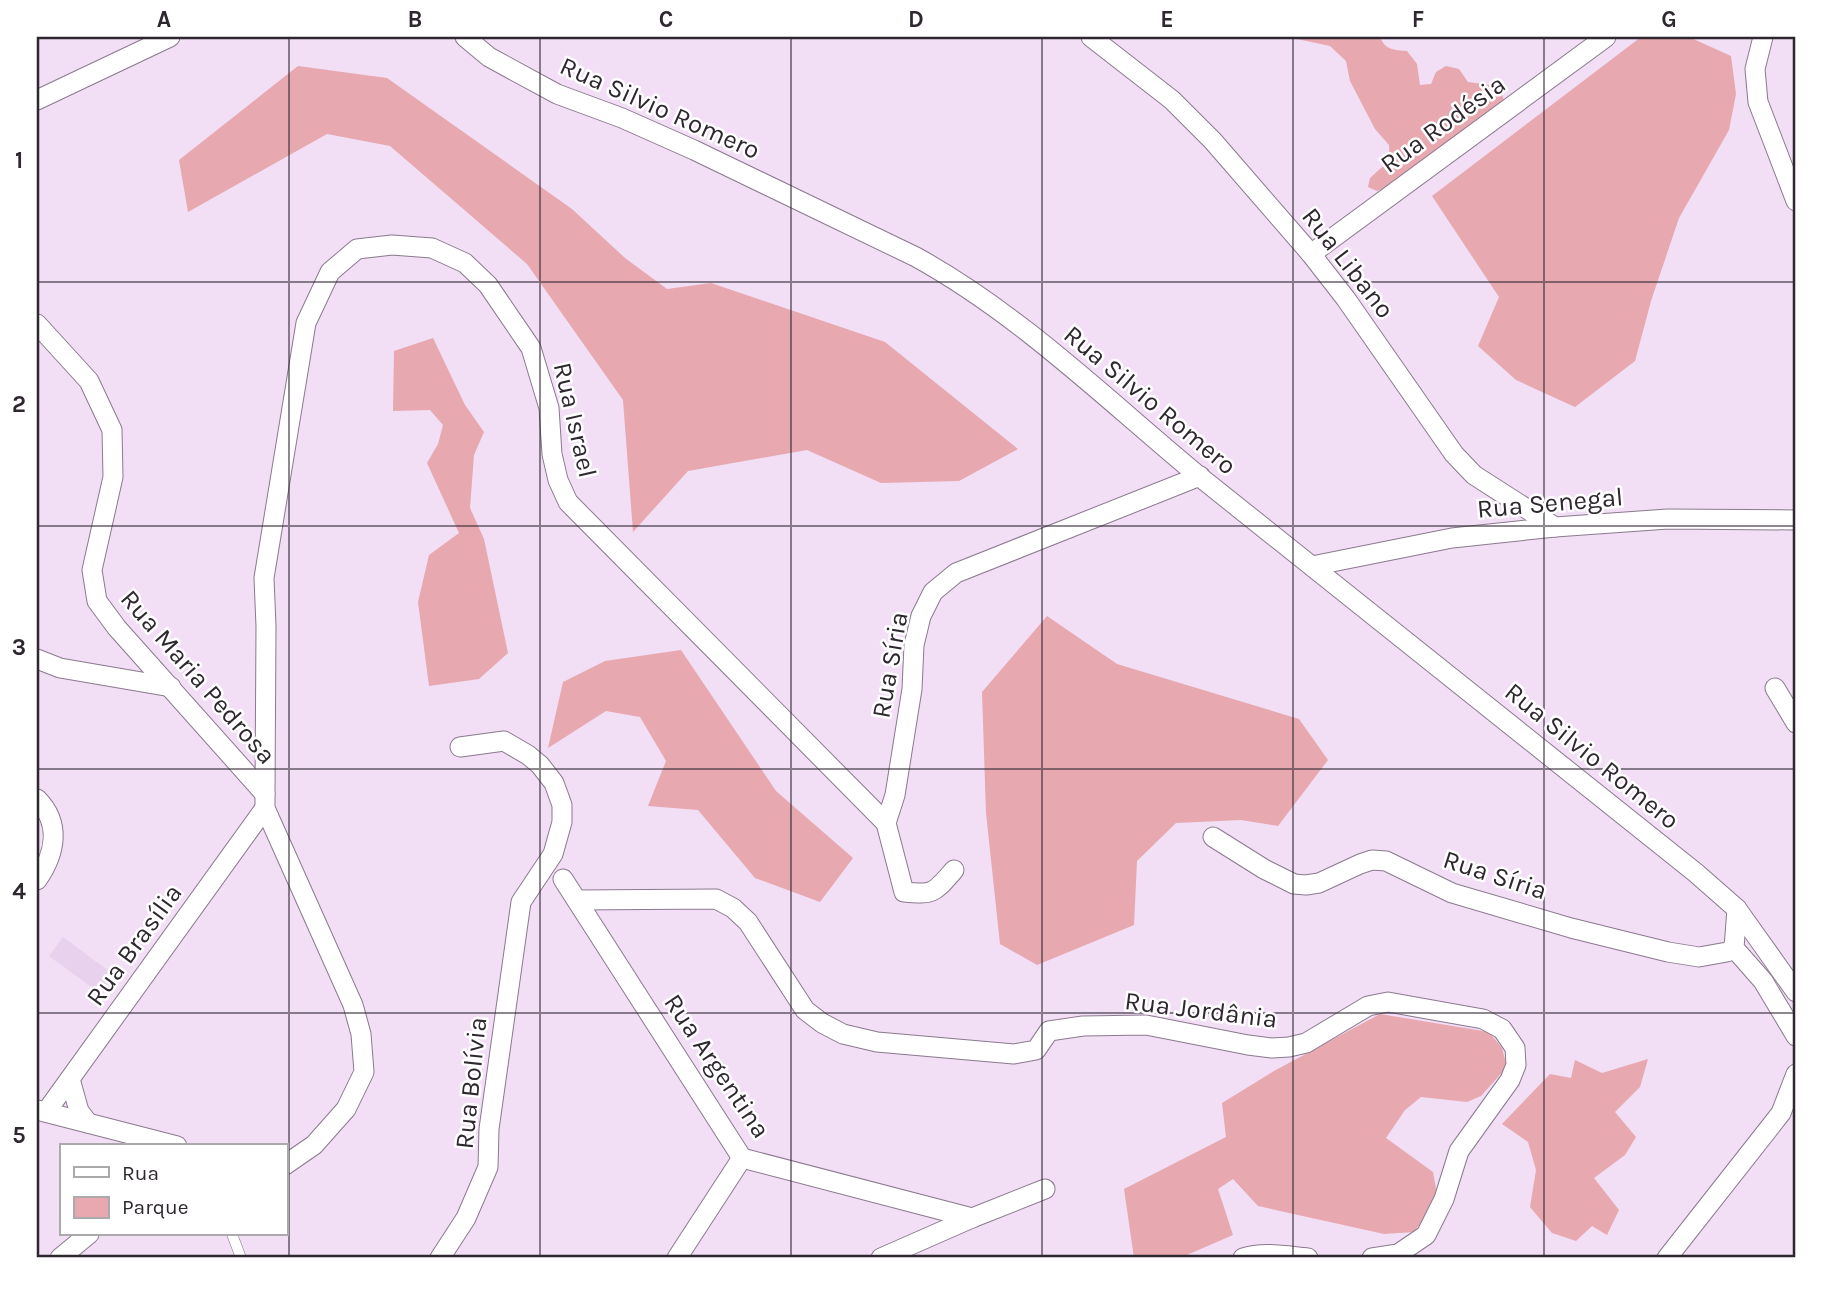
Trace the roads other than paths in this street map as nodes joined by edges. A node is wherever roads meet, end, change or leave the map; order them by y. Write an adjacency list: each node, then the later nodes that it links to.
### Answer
1 (170, 37): 6 (street)
2 (465, 37): 11 (street, Rua Silvio Romero)
3 (1091, 37): 9 (street, Rua Libano)
4 (1606, 37): 9 (street, Rua Rodésia)
5 (1763, 37): 7 (street)
6 (37, 100)
7 (1792, 184): 8 (street)
8 (1796, 201)
9 (1311, 254): 13 (street, Rua Libano)
10 (37, 324): 16 (street, Rua Maria Pedrosa)
11 (1200, 476): 14 (street, Rua Silvio Romero); 22 (street, Rua Síria)
12 (1796, 520): 13 (street, Rua Senegal)
13 (1555, 527): 14 (street, Rua Senegal)
14 (1312, 566): 28 (street, Rua Silvio Romero)
15 (37, 659): 16 (street)
16 (172, 687): 21 (street, Rua Maria Pedrosa)
17 (1774, 688): 18 (street)
18 (1796, 723)
19 (460, 747): 45 (street, Rua Bolívia)
20 (37, 799): 26 (street)
21 (265, 801): 22 (street, Rua Israel); 33 (street, Rua Brasília); 38 (street, Rua Maria Pedrosa)
22 (886, 823): 24 (street)
23 (1213, 837): 29 (street, Rua Síria)
24 (954, 870)
25 (563, 879): 27 (street, Rua Argentina)
26 (37, 880)
27 (576, 900): 37 (street, Rua Argentina); 50 (street, Rua Jordânia)
28 (1737, 909): 29 (street); 30 (street, Rua Silvio Romero)
29 (1734, 948): 31 (street)
30 (1796, 992)
31 (1796, 1036)
32 (1796, 1074): 51 (street)
33 (70, 1079): 34 (street, Rua Brasília); 35 (street)
34 (41, 1111): 35 (street)
35 (88, 1123): 36 (street)
36 (169, 1144)
37 (742, 1158): 40 (street, Rua Argentina); 46 (street)
38 (287, 1164)
39 (1045, 1189): 40 (street)
40 (972, 1217): 47 (street)
41 (86, 1236): 43 (street)
42 (233, 1236): 44 (lane)
43 (55, 1258)
44 (241, 1258)
45 (440, 1258)
46 (677, 1258)
47 (881, 1258)
48 (1243, 1258): 49 (street)
49 (1308, 1258)
50 (1372, 1258)
51 (1667, 1258)

